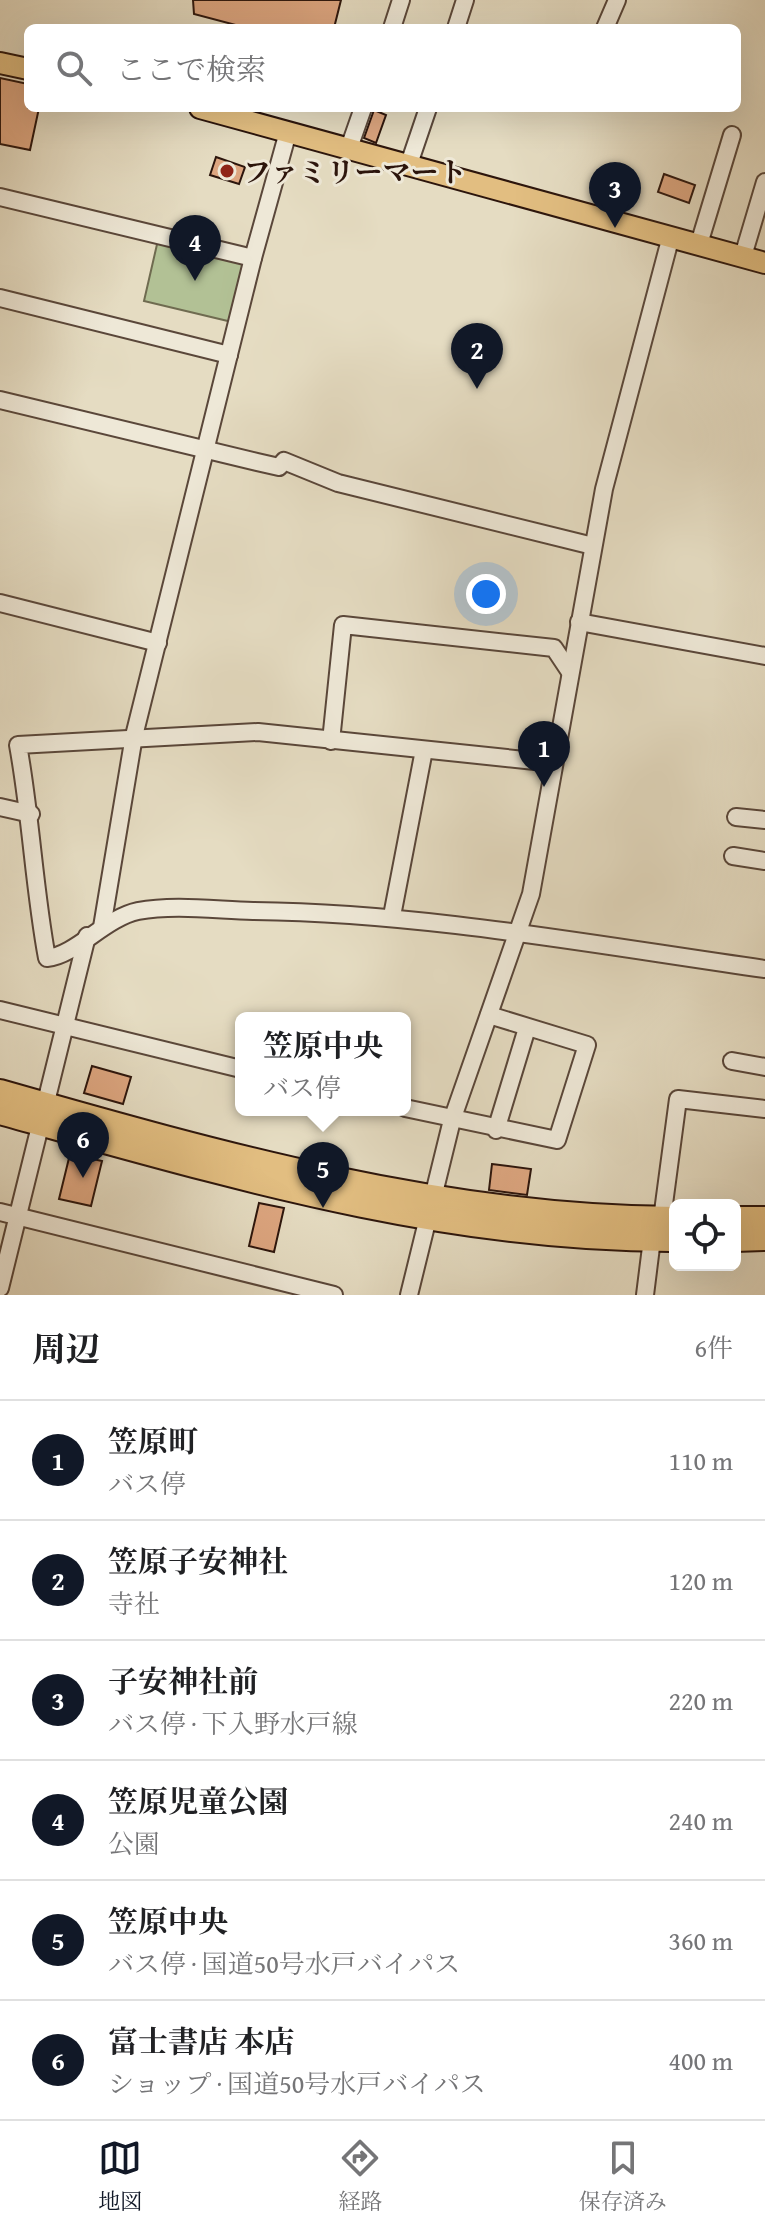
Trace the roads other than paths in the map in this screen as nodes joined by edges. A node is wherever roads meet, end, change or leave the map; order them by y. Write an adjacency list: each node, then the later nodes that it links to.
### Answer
1 (401, 0): 4 (street)
2 (465, 0): 5 (street)
3 (617, 0): 6 (street)
4 (393, 24)
5 (457, 24)
6 (607, 24)
7 (0, 63): 8 (main road)
8 (24, 68)
9 (215, 112): 12 (main road)
10 (362, 112): 14 (street)
11 (427, 112): 15 (street)
12 (288, 132): 14 (main road); 21 (street)
13 (732, 135): 19 (street)
14 (349, 148): 15 (main road)
15 (409, 164): 18 (main road)
16 (765, 182): 20 (street)
17 (0, 197): 21 (street)
18 (671, 236): 19 (main road); 27 (street)
19 (699, 244): 20 (main road)
20 (743, 256): 22 (main road)
21 (253, 258): 24 (street)
22 (765, 263)
23 (0, 298): 24 (street)
24 (229, 355): 26 (street)
25 (0, 400): 26 (street)
26 (206, 450): 27 (street); 30 (street)
27 (593, 546): 29 (street)
28 (0, 603): 30 (street)
29 (579, 622): 31 (street); 32 (street)
30 (158, 643): 33 (street)
31 (765, 656)
32 (570, 672): 34 (street); 36 (street)
33 (134, 736): 34 (street); 38 (street); 44 (street)
34 (331, 741): 35 (street)
35 (424, 750): 36 (street); 43 (street)
36 (554, 763): 45 (street)
37 (0, 807): 38 (street)
38 (31, 814): 44 (street)
39 (736, 817): 40 (street)
40 (765, 820)
41 (733, 856): 42 (street)
42 (765, 861)
43 (392, 916): 44 (street); 45 (street)
44 (94, 931): 49 (street)
45 (520, 933): 46 (street); 48 (street)
46 (765, 969)
47 (0, 1010): 49 (street)
48 (489, 1015): 50 (street); 59 (street)
49 (64, 1026): 53 (street); 58 (street)
50 (527, 1028): 60 (street); 60 (street)
51 (732, 1061): 52 (street)
52 (765, 1067)
53 (235, 1068)
54 (0, 1092): 58 (highway)
55 (765, 1109): 66 (street)
56 (411, 1110): 59 (street)
57 (0, 1112): 58 (highway)
58 (43, 1114): 61 (highway); 63 (street)
59 (452, 1120): 60 (street); 61 (street)
60 (496, 1130)
61 (430, 1210): 66 (highway); 71 (street)
62 (0, 1212): 63 (street)
63 (18, 1217): 69 (street); 70 (street)
64 (741, 1219): 65 (highway)
65 (765, 1219)
66 (666, 1229): 72 (street)
67 (765, 1238): 68 (highway)
68 (741, 1239)
69 (0, 1288)
70 (334, 1295)
71 (409, 1295)
72 (645, 1295)

